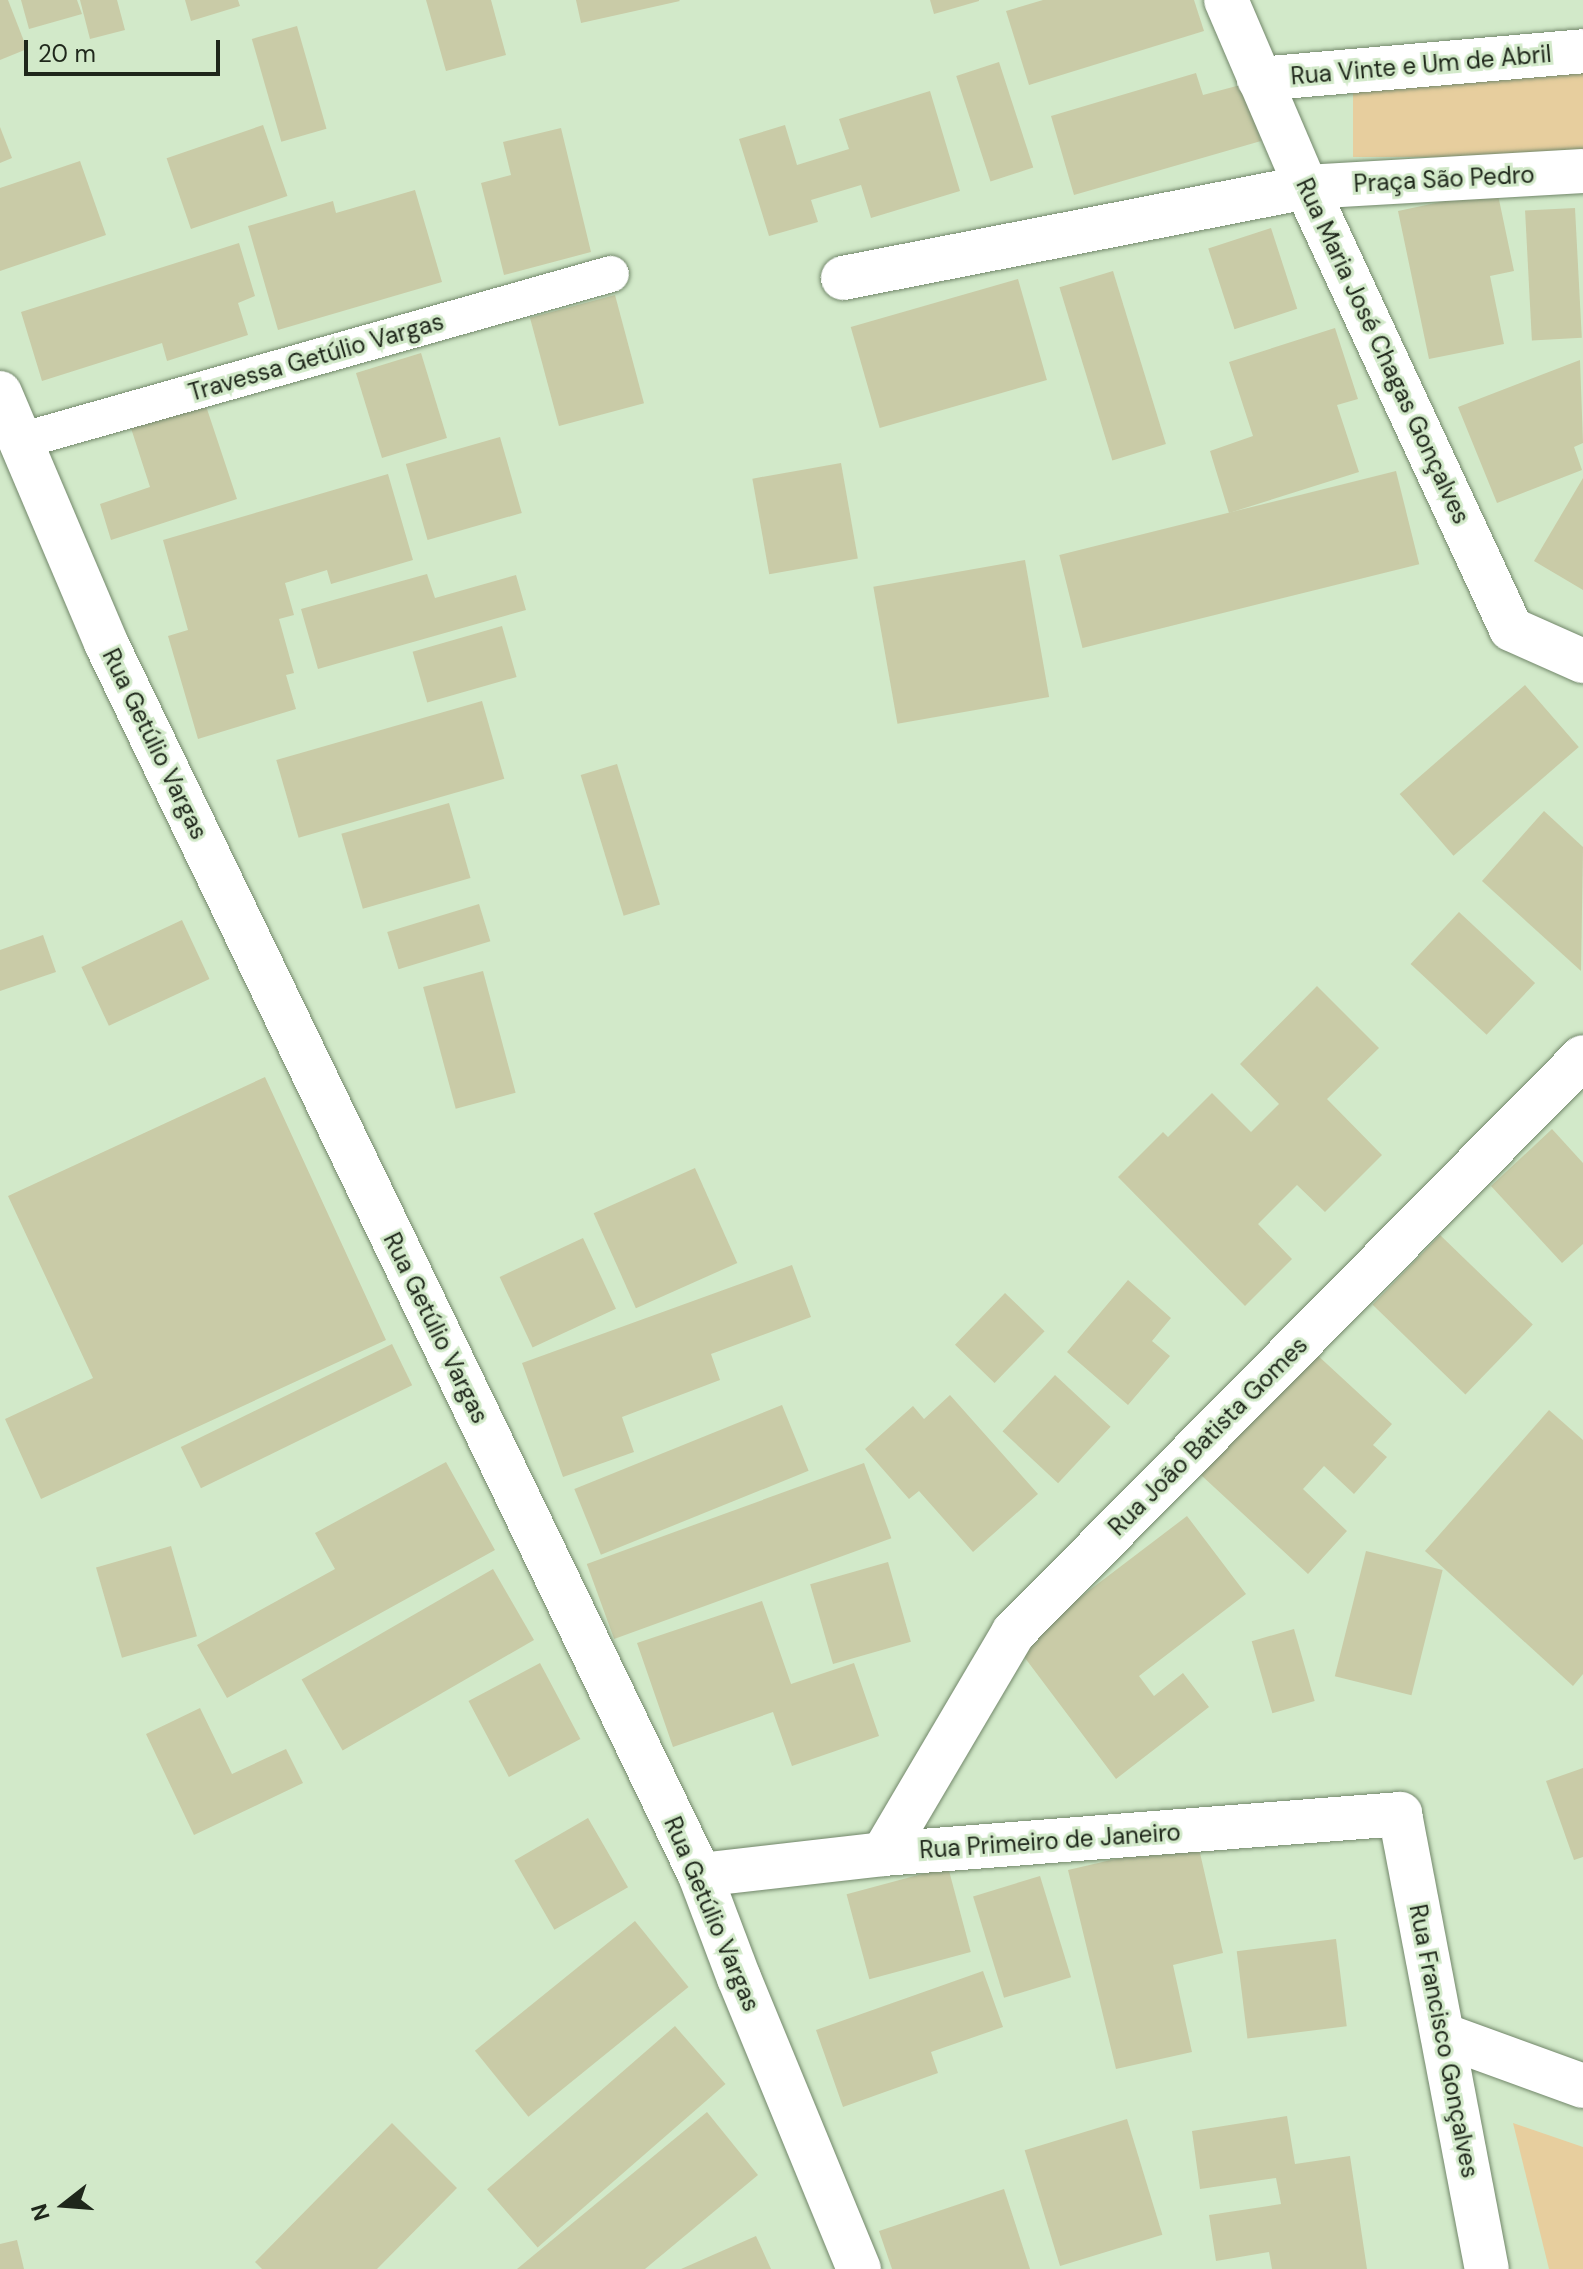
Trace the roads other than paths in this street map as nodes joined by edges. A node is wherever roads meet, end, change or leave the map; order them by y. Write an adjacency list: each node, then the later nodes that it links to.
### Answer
1 (1226, 0): 3 (street, Rua Maria José Chagas Gonçalves)
2 (1583, 51): 3 (street, Rua Vinte e Um de Abril)
3 (1259, 79): 5 (street, Rua Maria José Chagas Gonçalves)
4 (1583, 171): 5 (street, Praça São Pedro)
5 (1306, 187): 7 (street, Praça São Pedro); 10 (street, Rua Maria José Chagas Gonçalves)
6 (611, 274): 9 (lane, Travessa Getúlio Vargas)
7 (843, 278)
8 (0, 393): 9 (street, Rua Getúlio Vargas)
9 (20, 441): 14 (street, Rua Getúlio Vargas)
10 (1583, 661)
11 (1583, 1057): 13 (street, Rua João Batista Gomes)
12 (1400, 1814): 13 (street, Rua Primeiro de Janeiro); 15 (street, Rua Francisco Gonçalves)
13 (883, 1854): 14 (street, Rua Primeiro de Janeiro)
14 (700, 1875): 17 (street, Rua Getúlio Vargas)
15 (1443, 2035): 16 (street); 18 (street, Rua Francisco Gonçalves)
16 (1583, 2086)
17 (859, 2269)
18 (1487, 2269)

